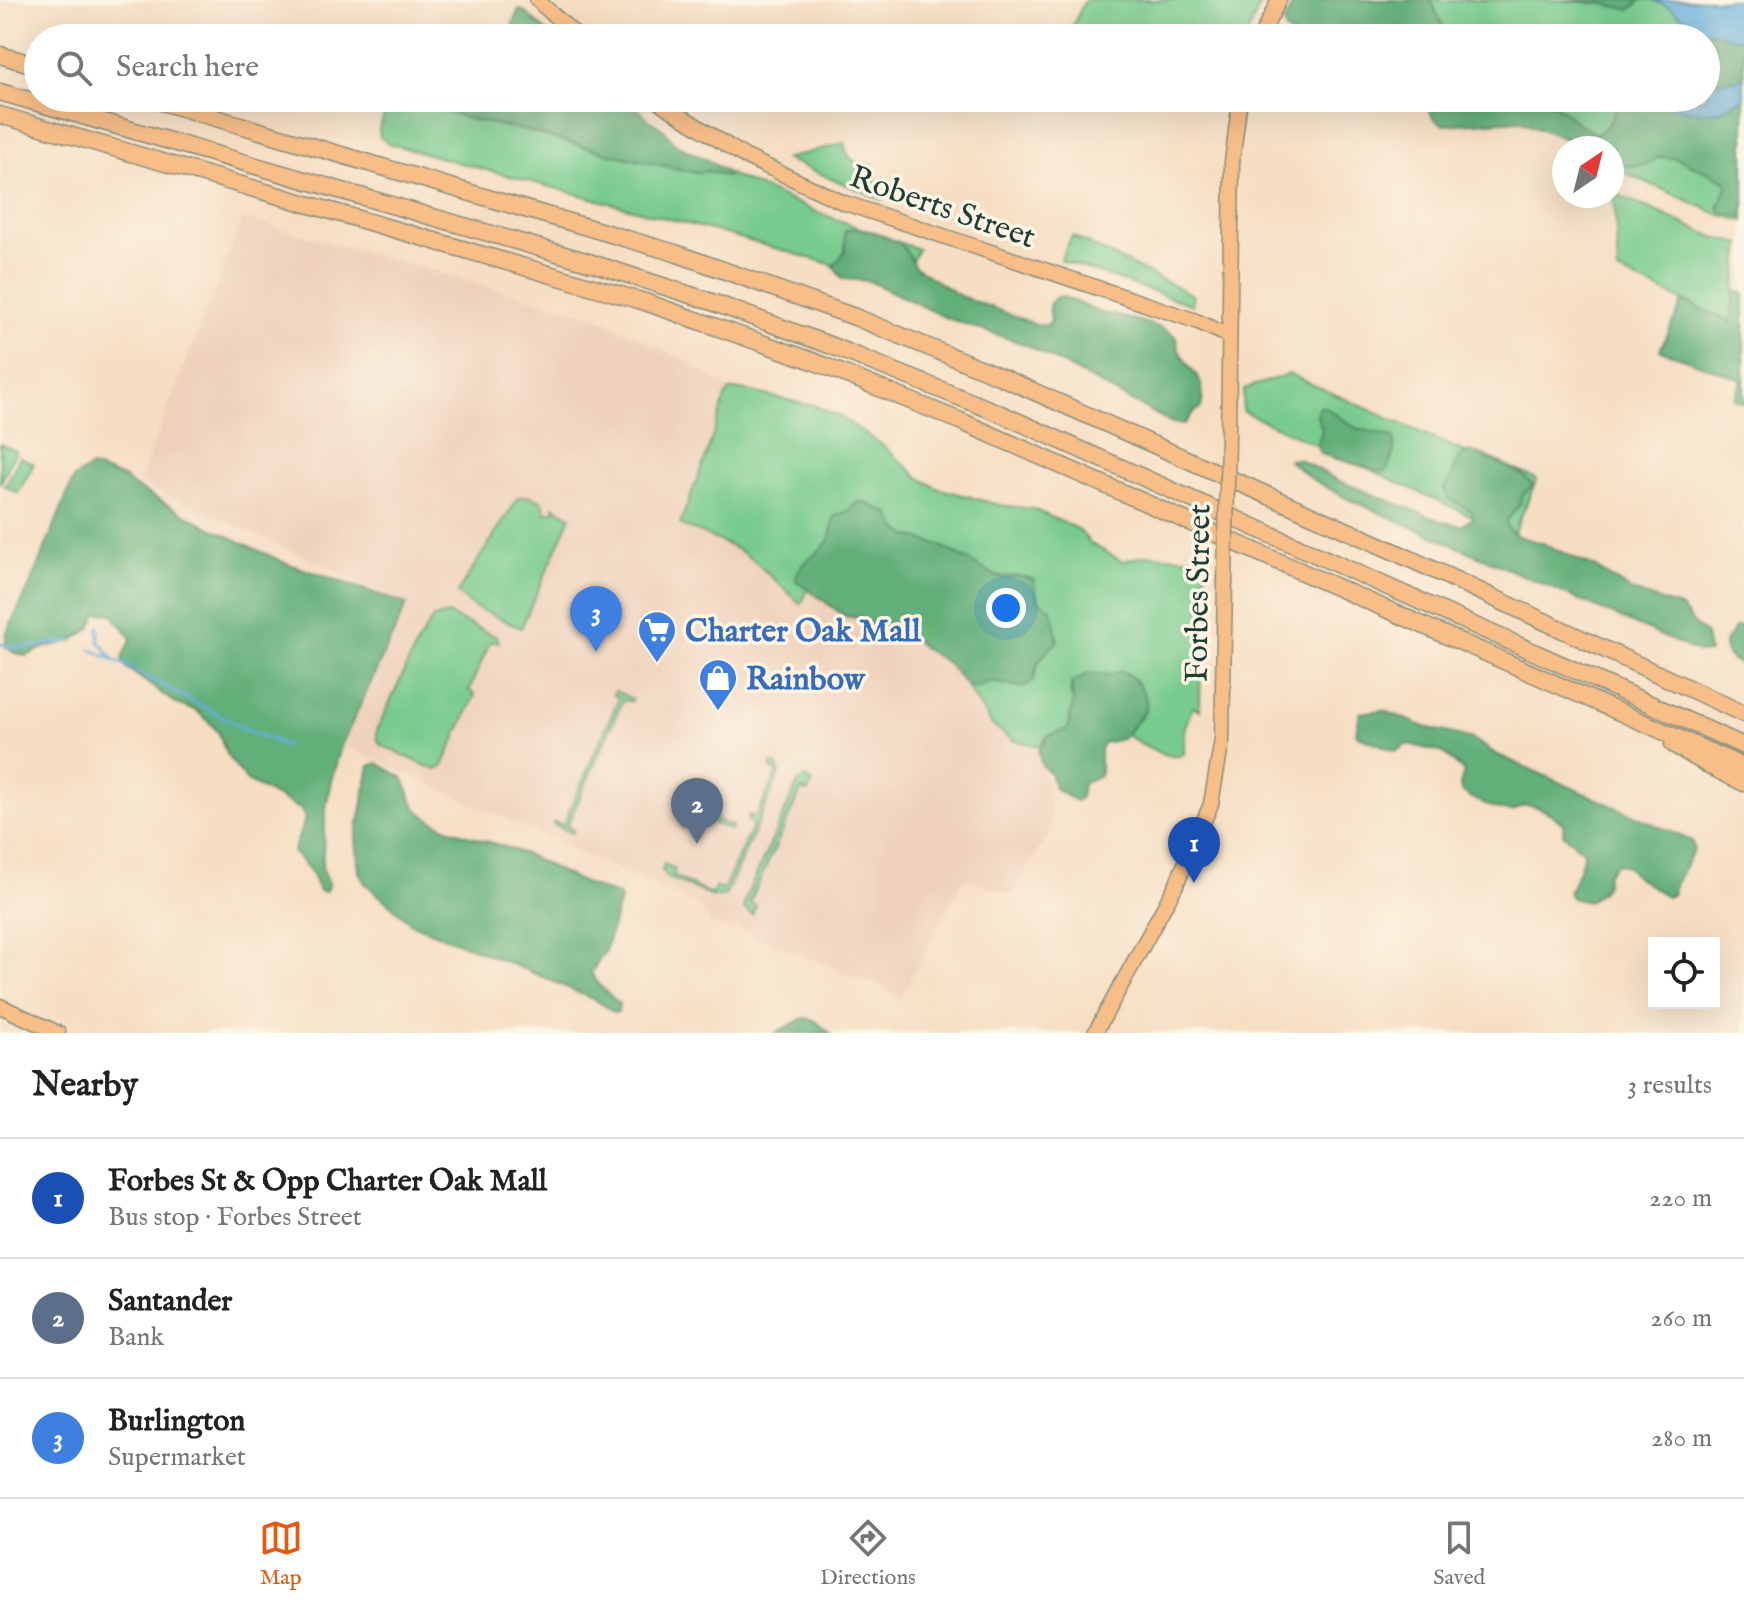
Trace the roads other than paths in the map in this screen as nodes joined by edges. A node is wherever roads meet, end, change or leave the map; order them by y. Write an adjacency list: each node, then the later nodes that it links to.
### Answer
1 (537, 0): 3 (main road)
2 (1279, 0): 4 (main road)
3 (564, 24)
4 (1267, 24)
5 (0, 55): 6 (highway)
6 (24, 62)
7 (0, 80): 8 (highway)
8 (24, 87)
9 (0, 92): 10 (highway)
10 (24, 99)
11 (69, 112): 21 (highway)
12 (109, 112): 20 (highway)
13 (196, 112): 18 (highway)
14 (675, 112): 17 (main road, Roberts Street)
15 (1238, 112): 17 (main road, Forbes Street)
16 (0, 115): 19 (highway)
17 (1229, 336): 26 (main road, Forbes Street, bridge)
18 (1740, 710)
19 (1646, 723): 22 (highway); 23 (highway)
20 (1744, 735)
21 (1744, 746)
22 (1744, 767)
23 (1744, 783)
24 (0, 1006): 25 (main road)
25 (58, 1033)
26 (1095, 1033)

